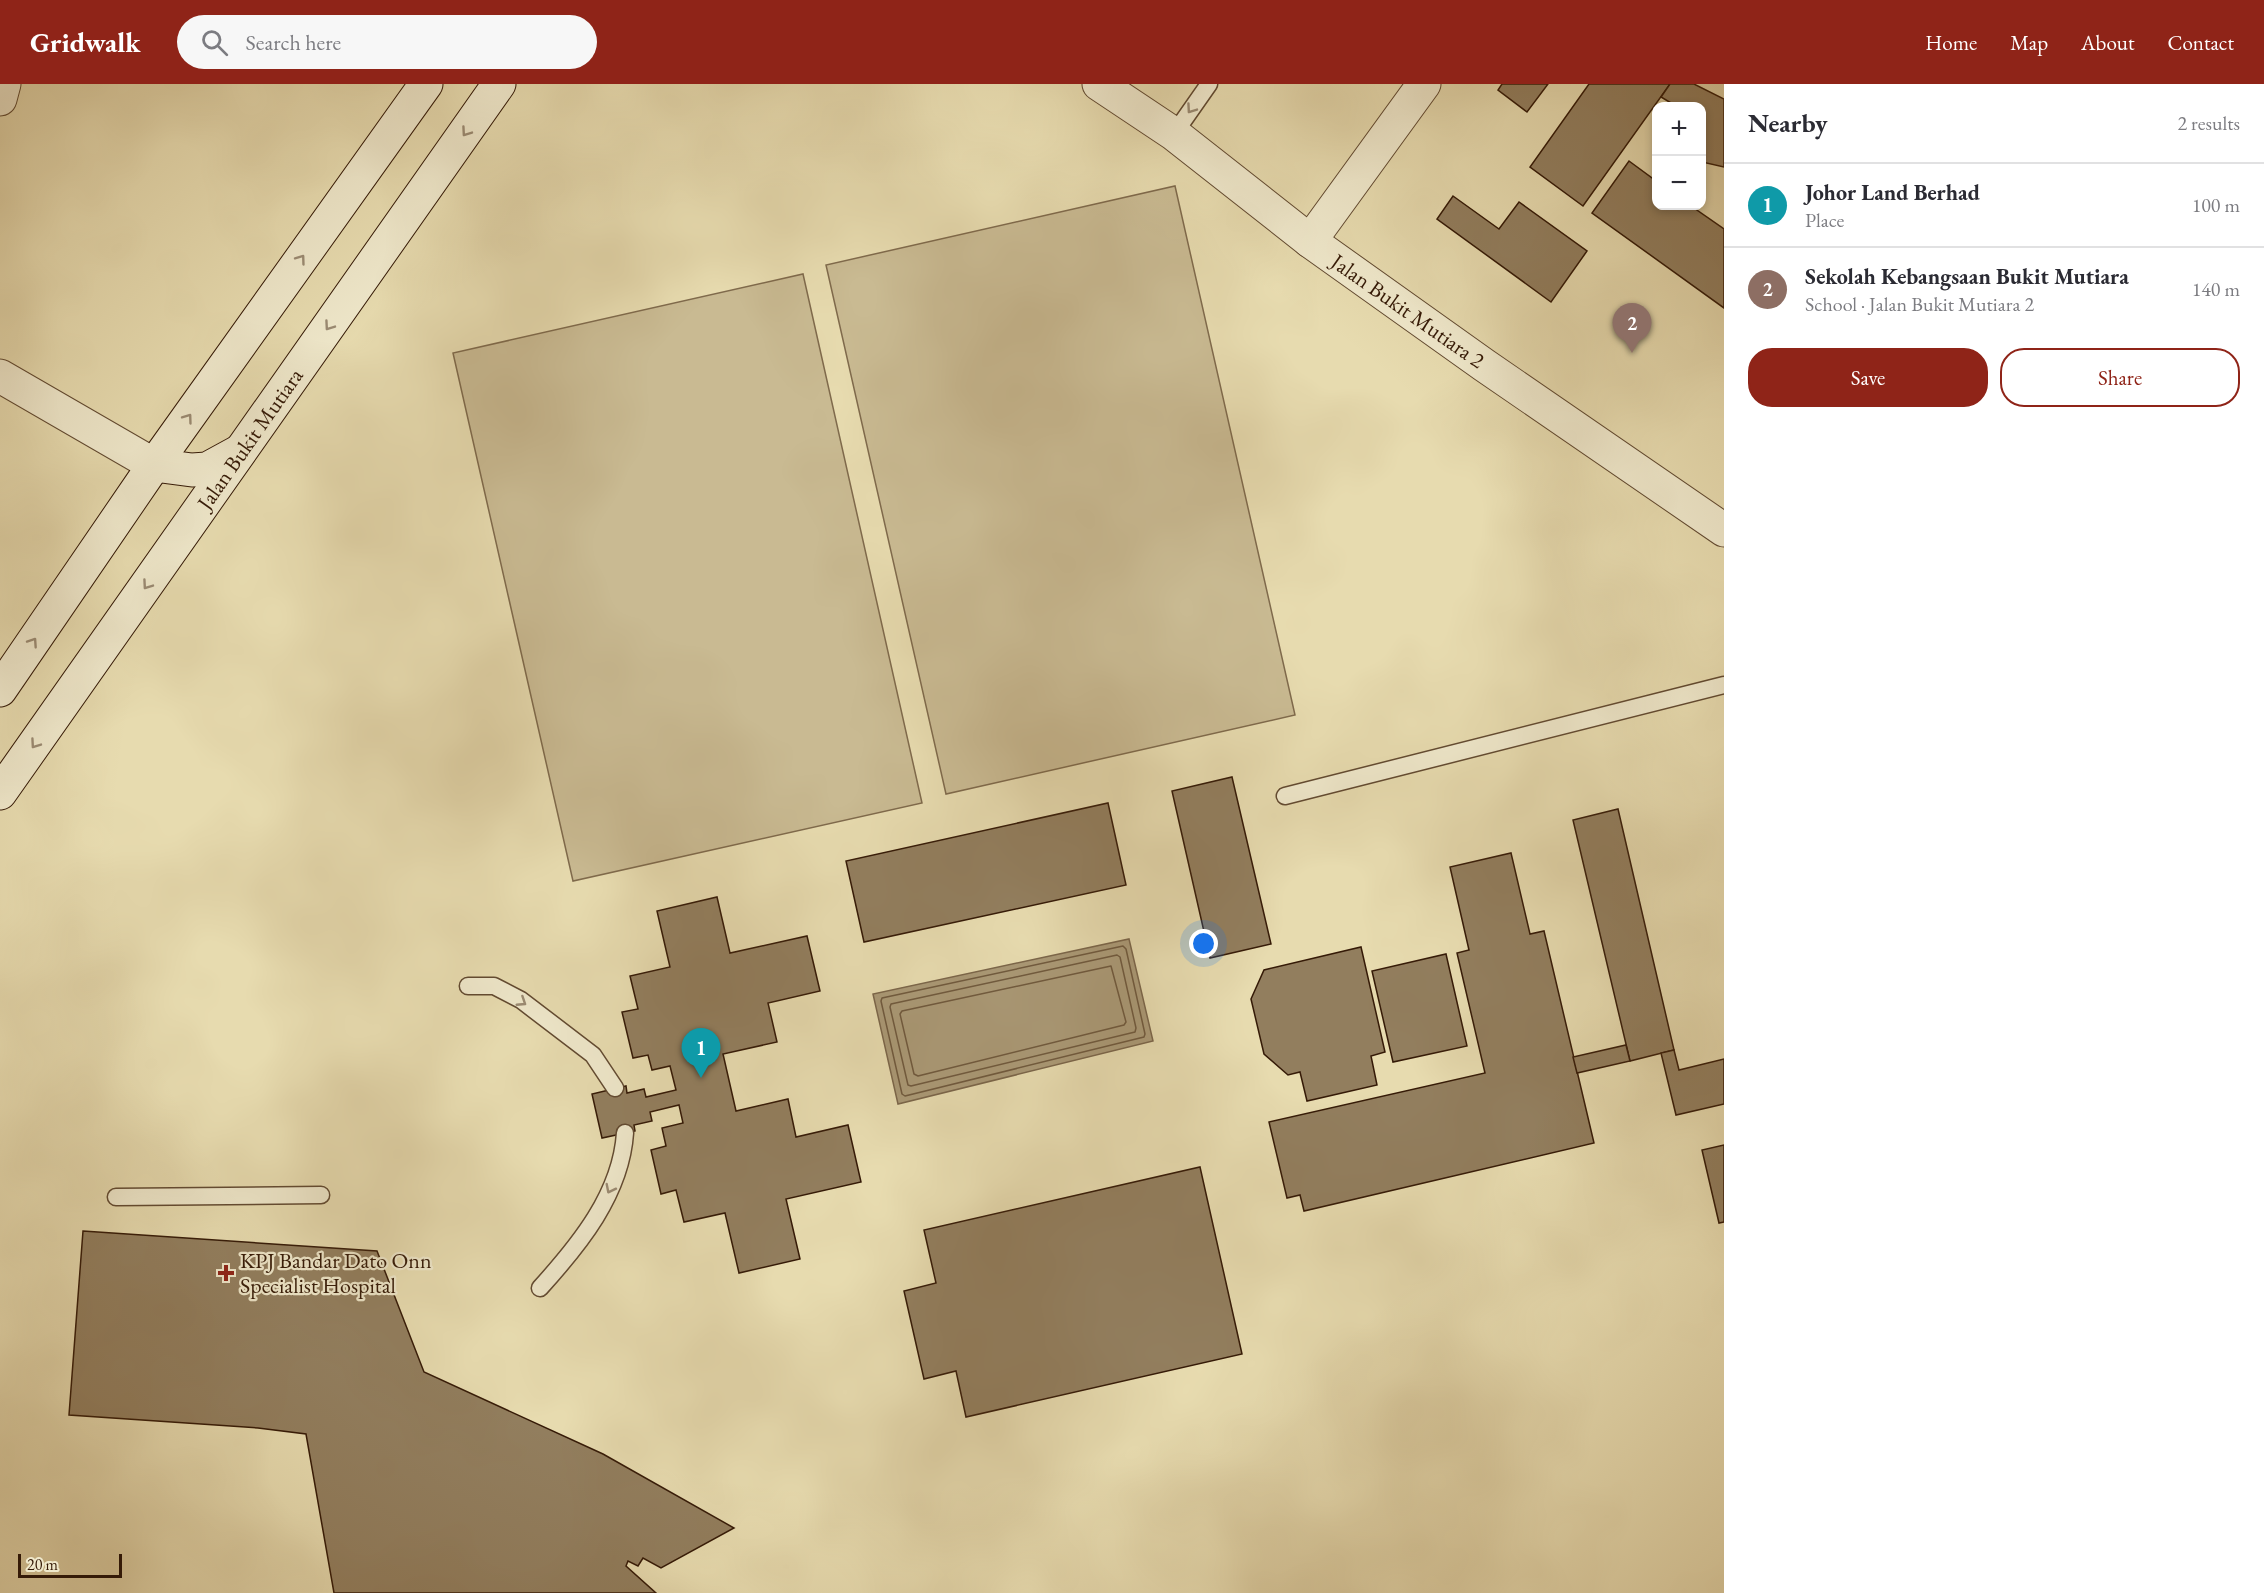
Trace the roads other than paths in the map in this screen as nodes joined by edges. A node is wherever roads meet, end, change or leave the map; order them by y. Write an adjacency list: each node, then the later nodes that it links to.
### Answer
1 (4, 84): 7 (street)
2 (426, 84): 12 (street, one-way to 2)
3 (499, 84): 11 (street, Jalan Bukit Mutiara, one-way to 11)
4 (1099, 84): 8 (street, Jalan Bukit Mutiara 2)
5 (1209, 84): 8 (lane, one-way to 8)
6 (1424, 84): 9 (street)
7 (0, 99)
8 (1174, 134): 9 (street, Jalan Bukit Mutiara 2)
9 (1310, 241): 13 (street, Jalan Bukit Mutiara 2)
10 (0, 376): 12 (street)
11 (243, 449): 12 (street); 14 (street, Jalan Bukit Mutiara)
12 (154, 465): 14 (street); 16 (street, one-way to 12)
13 (1724, 530)
14 (181, 537): 17 (street, Jalan Bukit Mutiara, one-way to 17)
15 (1724, 685): 18 (lane)
16 (0, 690)
17 (0, 793)
18 (1285, 796)
19 (468, 986): 20 (lane, one-way to 20)
20 (615, 1088)
21 (625, 1133): 24 (lane, one-way to 24)
22 (321, 1195): 23 (lane)
23 (116, 1197)
24 (540, 1288)

